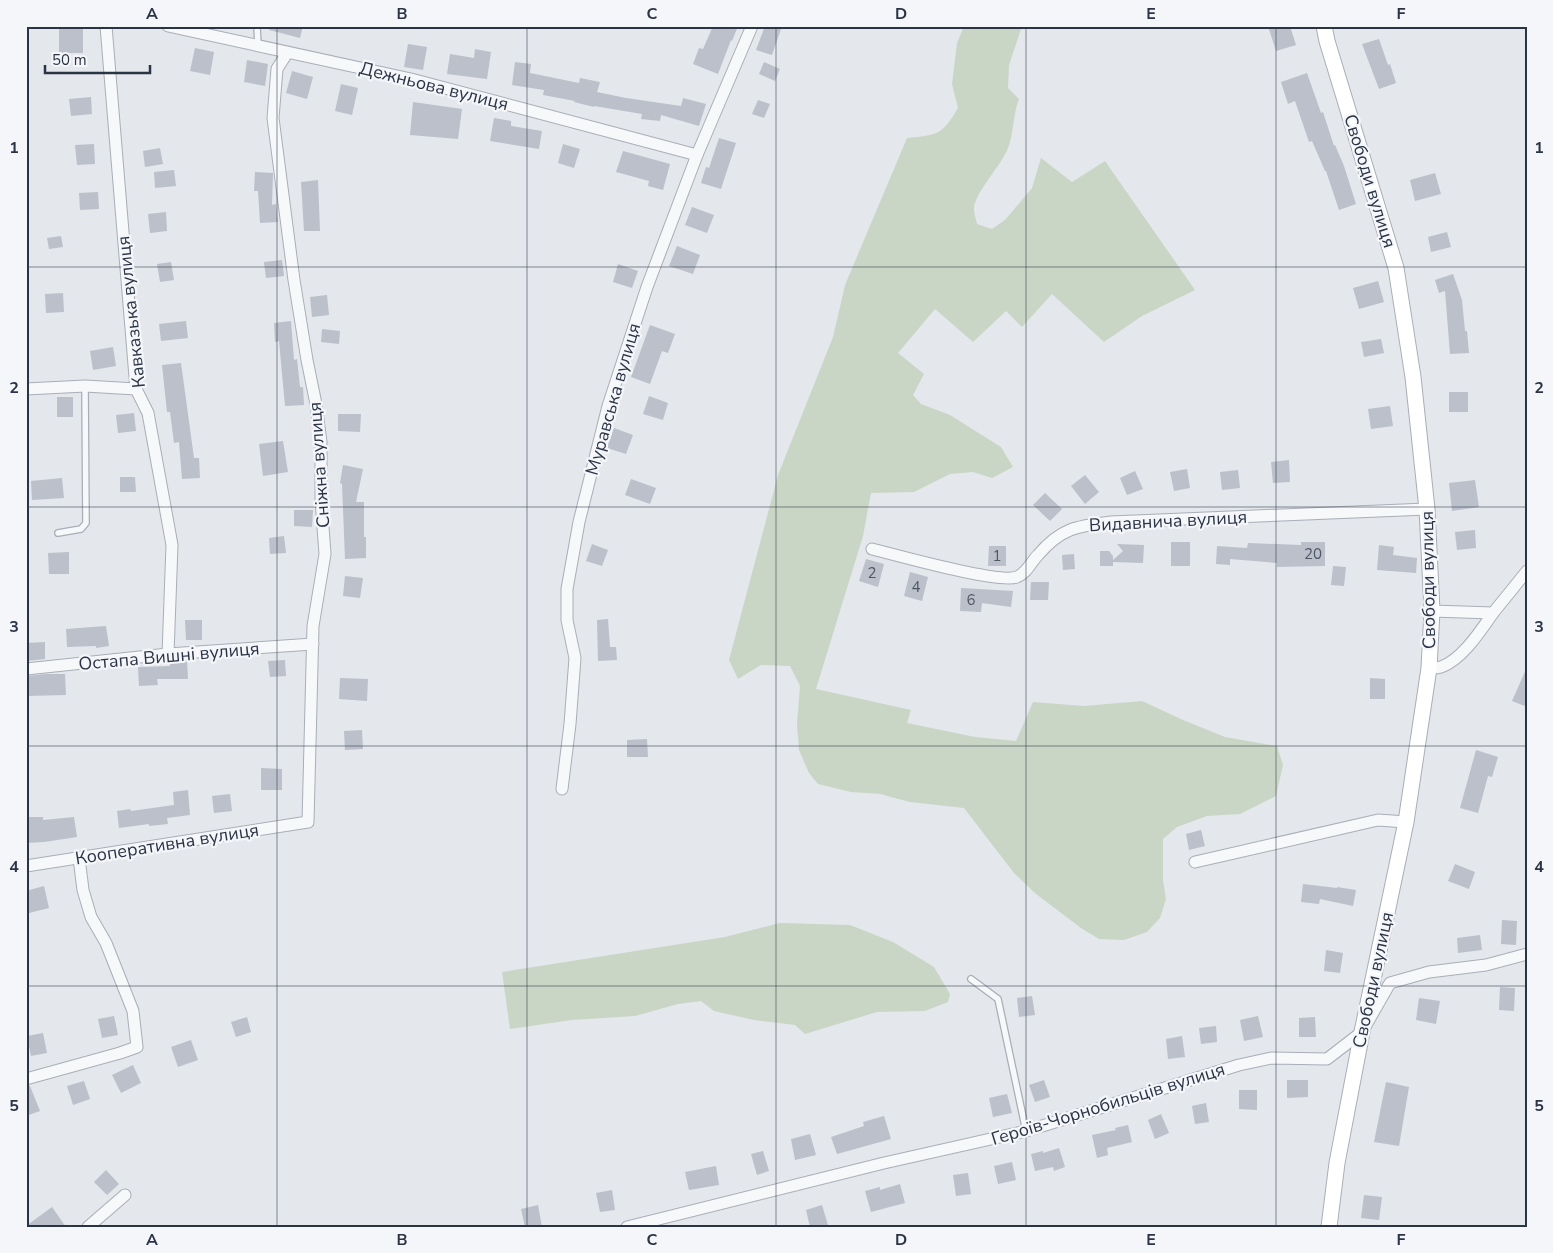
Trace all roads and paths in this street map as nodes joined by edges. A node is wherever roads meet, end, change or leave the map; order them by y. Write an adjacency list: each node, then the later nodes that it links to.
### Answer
1 (106, 26): 11 (street, Кавказька вулиця)
2 (168, 26): 6 (street, Дежньова вулиця)
3 (257, 26): 6 (lane)
4 (752, 26): 8 (street, Муравська вулиця)
5 (1324, 26): 12 (street, Свободи вулиця)
6 (258, 46): 7 (street, Дежньова вулиця)
7 (287, 53): 8 (street, Дежньова вулиця); 18 (street, Сніжна вулиця)
8 (697, 156): 22 (street, Муравська вулиця)
9 (85, 386): 10 (street); 11 (street); 13 (lane)
10 (26, 389)
11 (136, 390): 19 (street, Кавказька вулиця)
12 (1427, 509): 14 (street, Видавнича вулиця); 16 (street, Свободи вулиця)
13 (58, 534)
14 (872, 549)
15 (1527, 571): 17 (street)
16 (1432, 611): 17 (street); 20 (street, Свободи вулиця)
17 (1493, 614): 20 (street)
18 (313, 644): 19 (street, Остапа Вишні вулиця); 23 (street, Сніжна вулиця)
19 (168, 654): 21 (street, Остапа Вишні вулиця)
20 (1429, 668): 24 (street, Свободи вулиця)
21 (26, 669)
22 (562, 789)
23 (308, 822): 25 (street, Кооперативна вулиця)
24 (1406, 822): 26 (street); 30 (street, Свободи вулиця)
25 (79, 858): 27 (street, Кооперативна вулиця); 31 (street)
26 (1195, 862)
27 (26, 866)
28 (1527, 954): 30 (street, Героїв-Чорнобильців вулиця)
29 (971, 979): 32 (lane)
30 (1362, 1032): 32 (street, Героїв-Чорнобильців вулиця); 36 (street, Свободи вулиця)
31 (26, 1079)
32 (1026, 1132): 35 (street, Героїв-Чорнобильців вулиця)
33 (125, 1196): 34 (street)
34 (88, 1227)
35 (627, 1227)
36 (1329, 1227)

